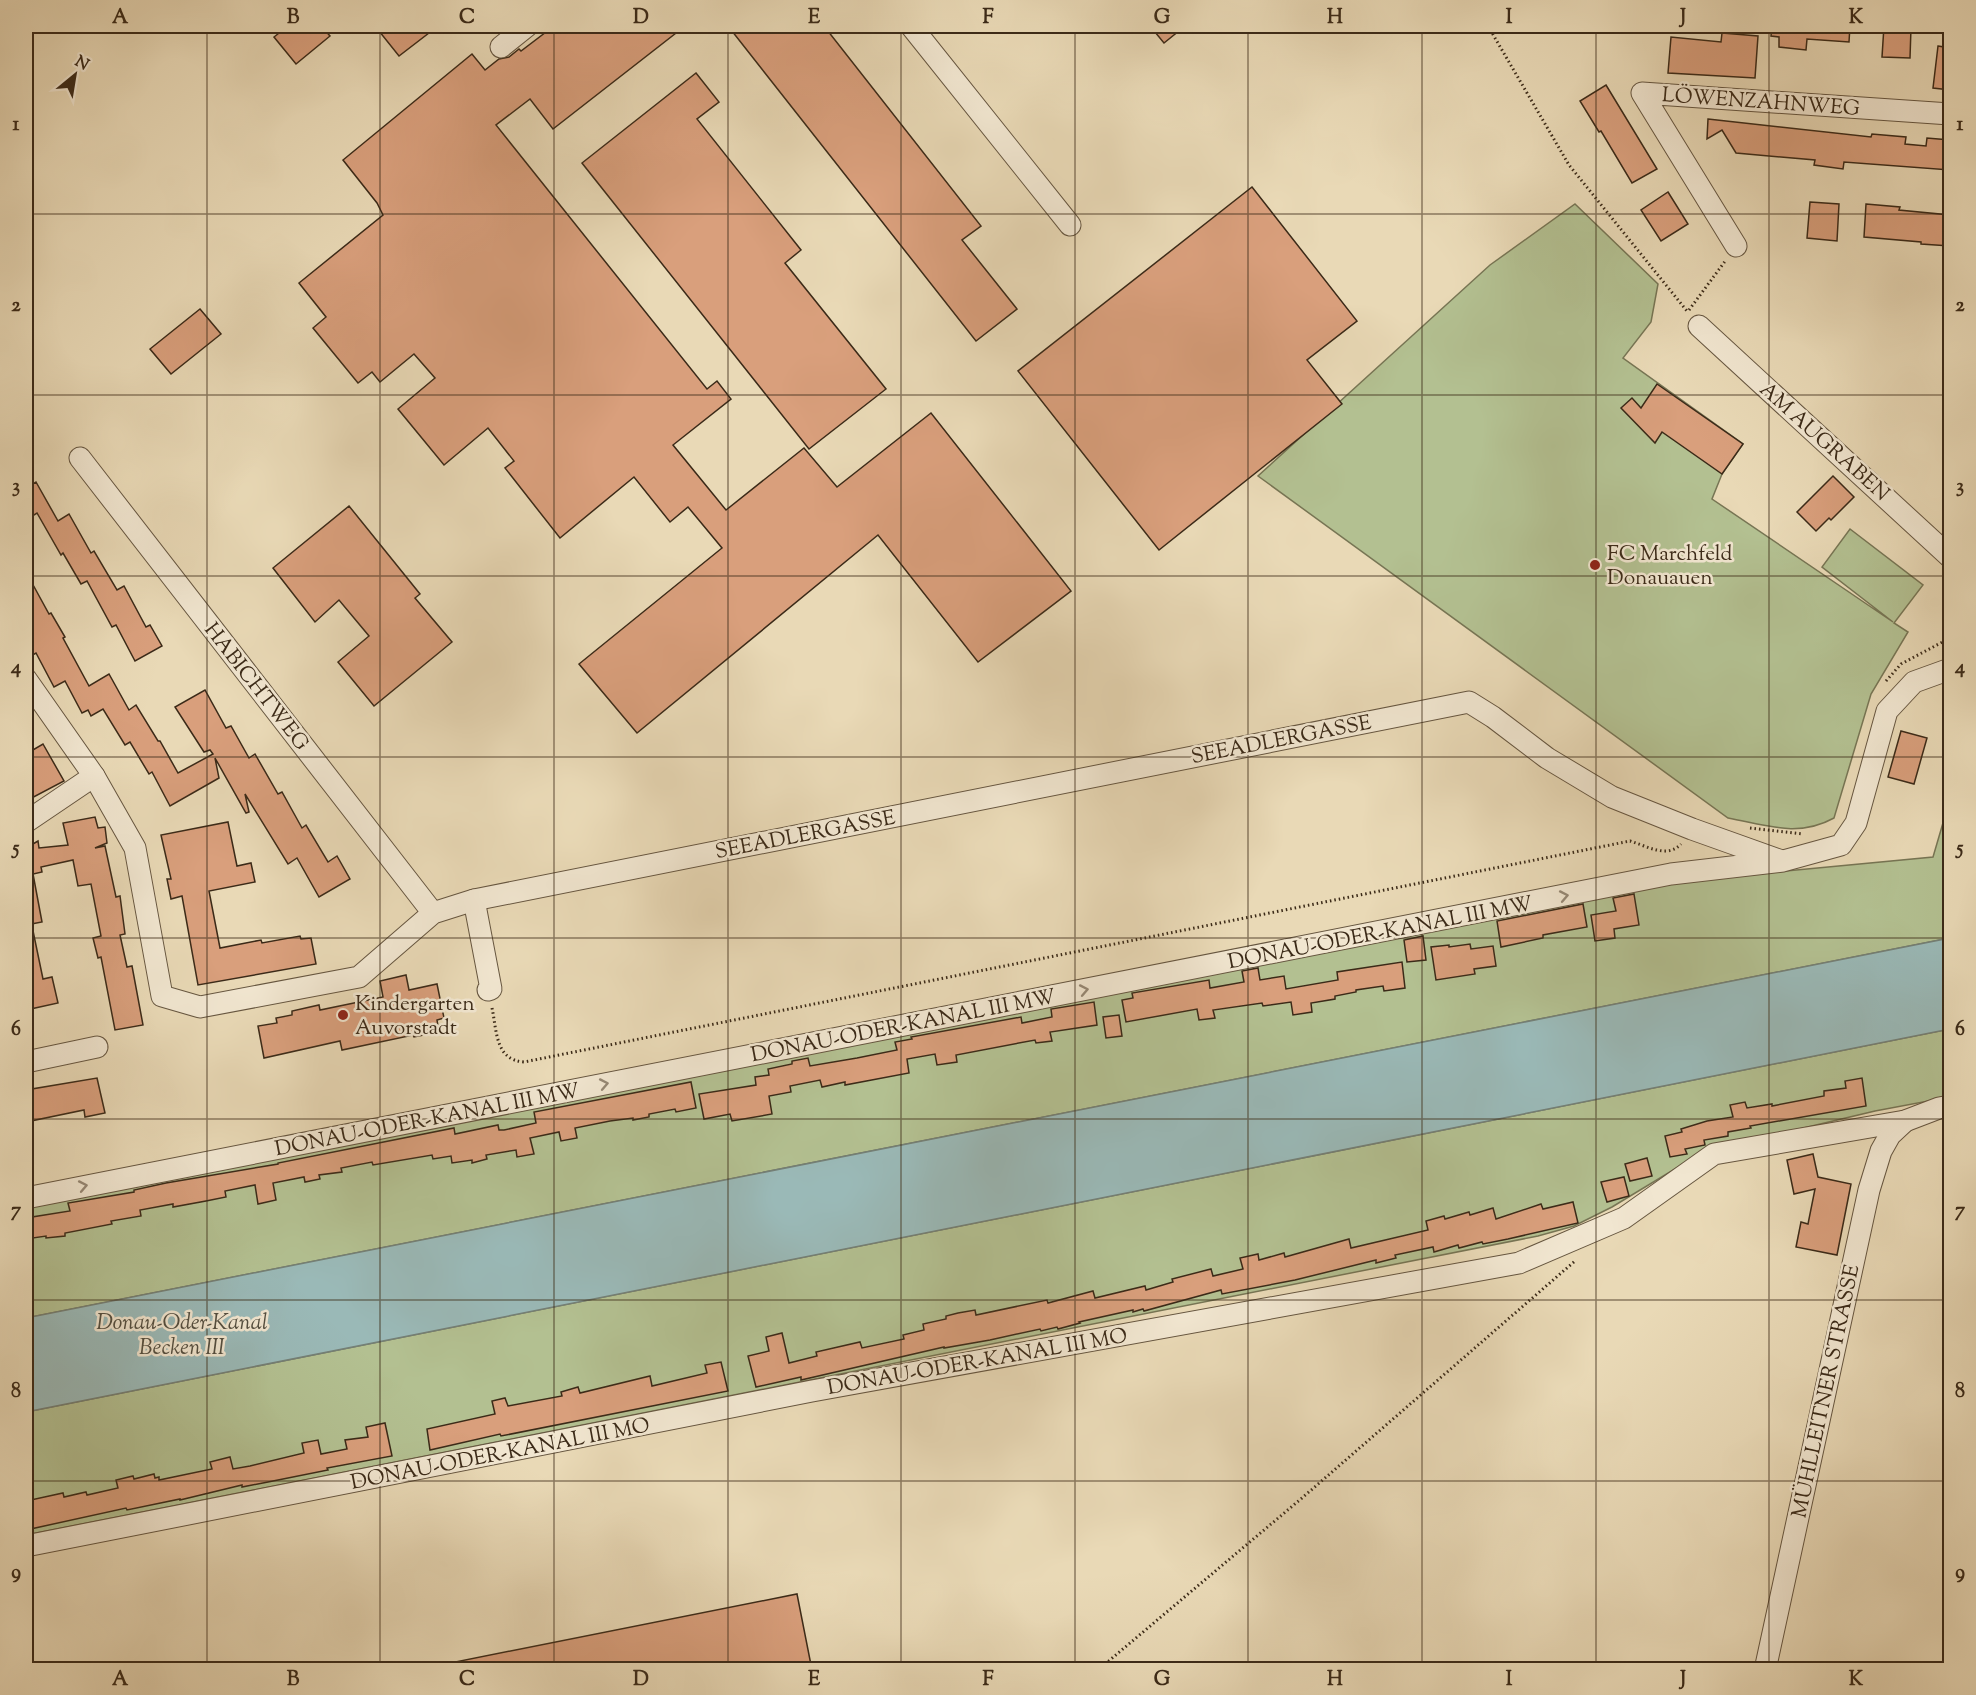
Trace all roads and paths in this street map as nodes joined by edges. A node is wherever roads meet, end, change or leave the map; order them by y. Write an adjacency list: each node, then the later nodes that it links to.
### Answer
1 (527, 26): 4 (street)
2 (911, 26): 6 (street)
3 (1488, 26): 7 (path)
4 (501, 47)
5 (1950, 114): 7 (street, LÖWENZAHNWEG)
6 (1070, 225)
7 (1736, 246)
8 (1699, 326): 10 (street, AM AUGRABEN)
9 (80, 458): 22 (street, HABICHTWEG)
10 (1950, 557)
11 (1950, 638): 14 (path)
12 (1950, 669): 20 (street)
13 (26, 679): 15 (street, SEEADLERGASSE)
14 (1886, 682)
15 (94, 776): 16 (street); 22 (street, SEEADLERGASSE)
16 (26, 822)
17 (1745, 827): 19 (path)
18 (1692, 829): 20 (street, SEEADLERGASSE); 21 (street, SEEADLERGASSE); 23 (path)
19 (1809, 835)
20 (1782, 861): 28 (street, DONAU-ODER-KANAL III MW, one-way to 20)
21 (474, 900): 22 (street, SEEADLERGASSE); 23 (street)
22 (433, 913)
23 (488, 990)
24 (98, 1047): 25 (street)
25 (26, 1062)
26 (1950, 1106): 27 (street, DONAU-ODER-KANAL III MO)
27 (1905, 1121): 30 (street, DONAU-ODER-KANAL III MO); 32 (street, MÜHLLEITNER STRASSE)
28 (26, 1198)
29 (1580, 1257): 31 (path)
30 (26, 1546)
31 (1098, 1670)
32 (1765, 1670)

